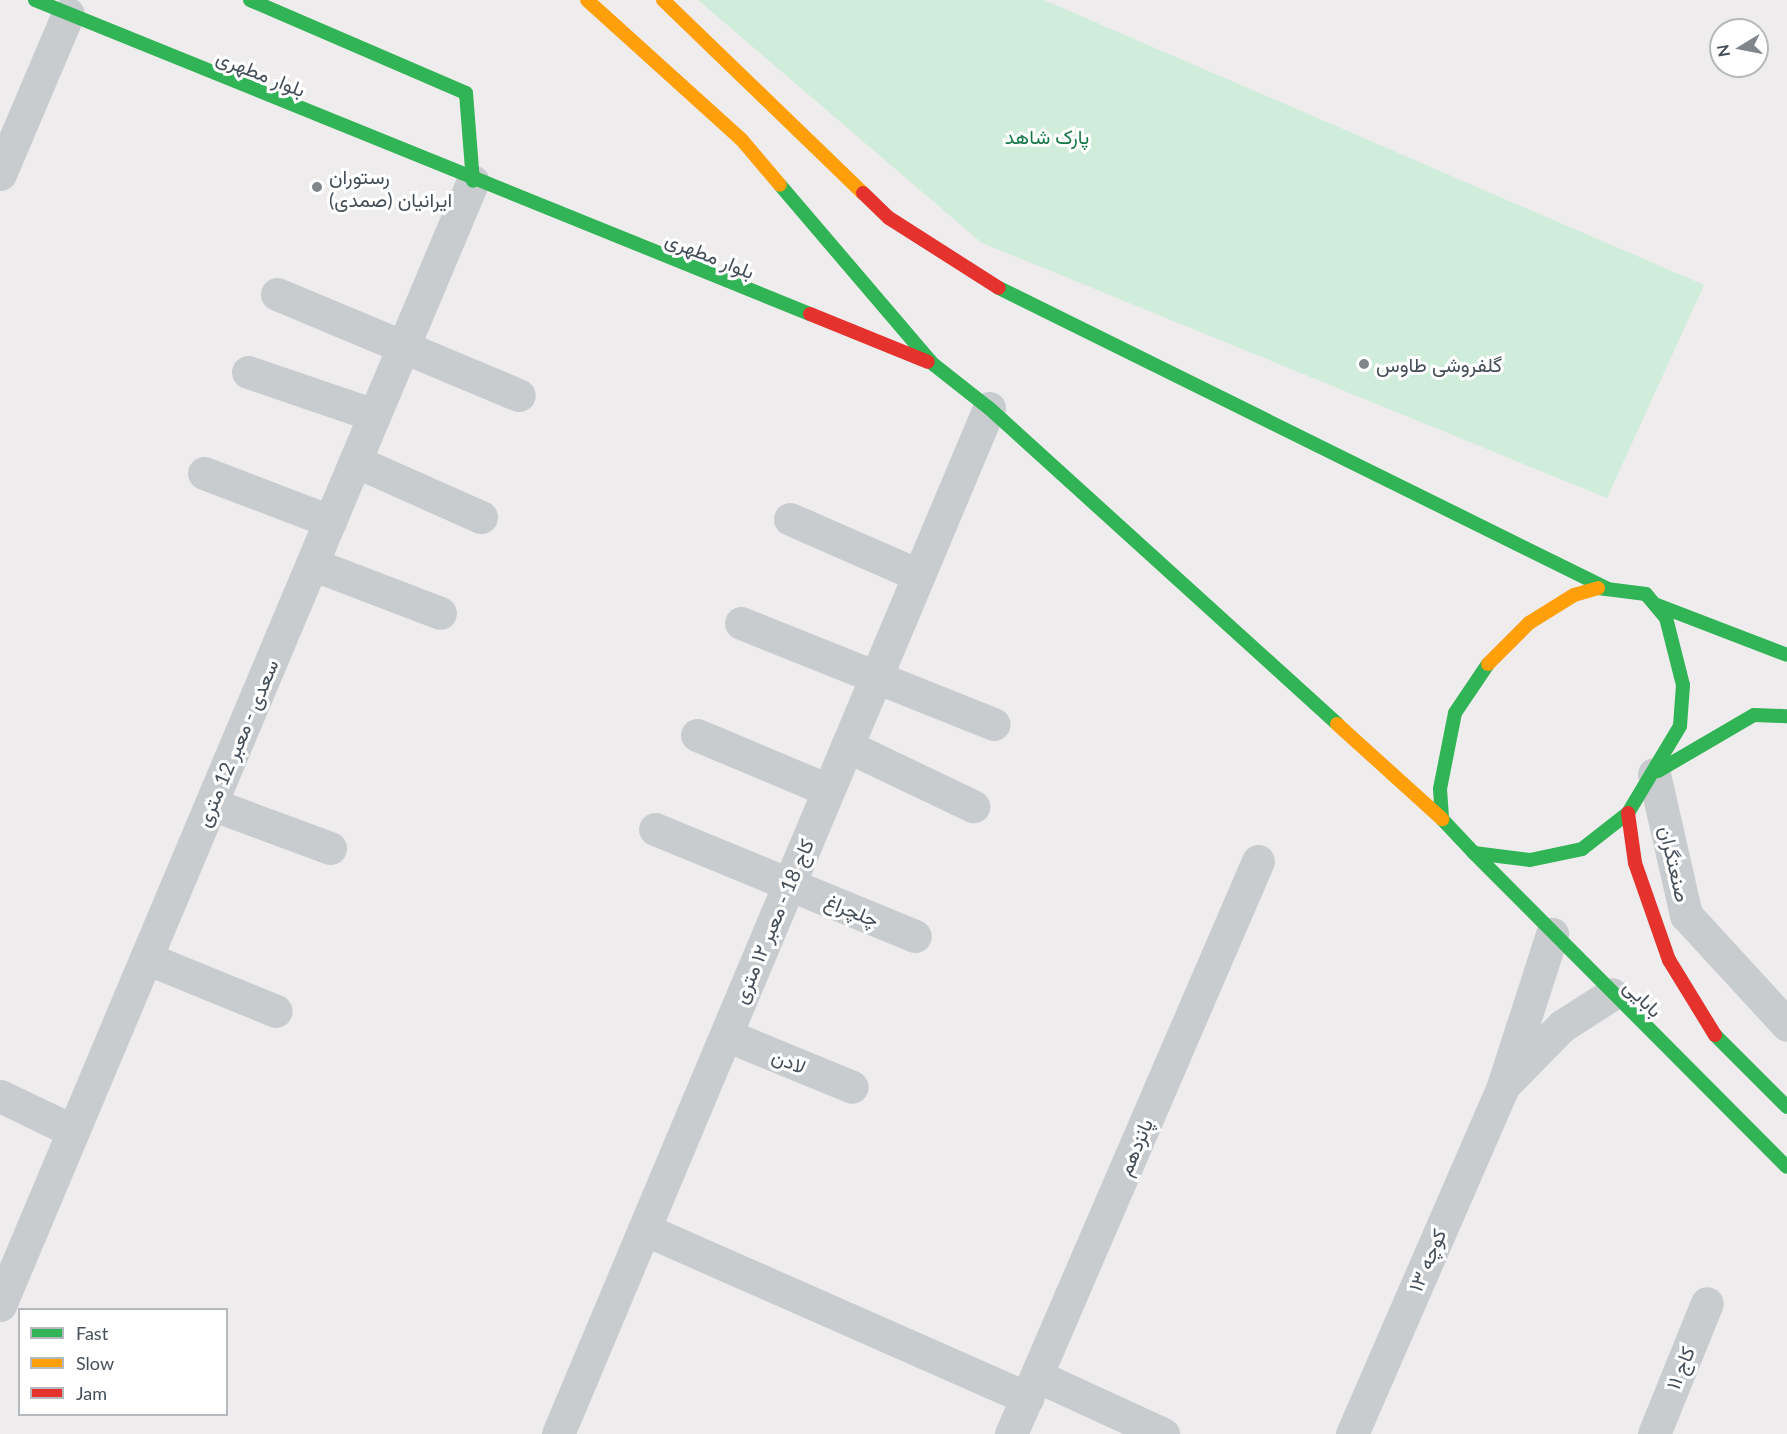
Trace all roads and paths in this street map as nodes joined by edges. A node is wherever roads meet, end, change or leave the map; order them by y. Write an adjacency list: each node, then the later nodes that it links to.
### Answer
1 (35, 0): 5 (main road, بلوار مطهری)
2 (250, 0): 7 (main road)
3 (587, 0): 10 (main road)
4 (663, 0): 22 (main road)
5 (68, 14): 6 (street); 7 (main road, بلوار مطهری)
6 (0, 174)
7 (473, 181): 9 (street, سعدی - معبر 12 متری); 10 (main road, بلوار مطهری)
8 (277, 294): 9 (street)
9 (402, 349): 12 (street); 14 (street, سعدی - معبر 12 متری)
10 (933, 364): 13 (main road, بابایی)
11 (248, 372): 14 (street)
12 (519, 395)
13 (989, 408): 21 (street, کاج 18 - معبر ۱۲ متری); 37 (main road, بابایی)
14 (374, 416): 15 (street, سعدی - معبر 12 متری)
15 (355, 461): 17 (street); 19 (street, سعدی - معبر 12 متری)
16 (204, 473): 19 (street)
17 (481, 517)
18 (790, 519): 21 (street)
19 (330, 521): 20 (street, سعدی - معبر 12 متری)
20 (312, 564): 24 (street); 34 (street, سعدی - معبر 12 متری)
21 (918, 575): 27 (street, کاج 18 - معبر ۱۲ متری)
22 (1608, 589): 23 (main road); 37 (main road)
23 (1657, 605): 26 (main road); 32 (main road)
24 (440, 613)
25 (741, 623): 27 (street)
26 (1787, 655)
27 (876, 676): 29 (street); 31 (street, کاج 18 - معبر ۱۲ متری)
28 (1787, 716): 32 (main road)
29 (994, 724)
30 (697, 735): 33 (street)
31 (847, 747): 33 (street, کاج 18 - معبر ۱۲ متری); 35 (street)
32 (1654, 774): 36 (main road); 48 (street, صنعتگران)
33 (828, 790): 42 (street, کاج 18 - معبر ۱۲ متری)
34 (211, 804): 39 (street); 45 (street, سعدی - معبر 12 متری)
35 (973, 806)
36 (1628, 813): 40 (main road); 53 (main road, بابایی)
37 (1442, 819): 40 (main road, بابایی)
38 (655, 830): 42 (street, چلچراغ)
39 (330, 848)
40 (1474, 853): 43 (main road, بابایی)
41 (1258, 861): 59 (street, پانزدهم)
42 (789, 884): 44 (street, چلچراغ); 49 (street, کاج 18 - معبر ۱۲ متری)
43 (1552, 934): 46 (main road, بابایی); 50 (street, کوچه ۱۳)
44 (915, 936)
45 (146, 958): 47 (street); 54 (street, سعدی - معبر 12 متری)
46 (1612, 994): 50 (street, کوچه ۱۳); 55 (main road, بابایی)
47 (276, 1011)
48 (1787, 1025)
49 (726, 1035): 51 (street, لادن); 56 (street, کاج 18 - معبر ۱۲ متری)
50 (1503, 1086): 63 (street, کوچه ۱۳)
51 (852, 1087)
52 (0, 1096): 54 (street)
53 (1787, 1107)
54 (73, 1131): 58 (street, سعدی - معبر 12 متری)
55 (1787, 1167)
56 (644, 1229): 59 (street); 60 (street, کاج 18 - معبر ۱۲ متری)
57 (1707, 1303): 64 (street, کاج ۱۱)
58 (0, 1305)
59 (1032, 1387): 61 (street, پانزدهم); 62 (street)
60 (558, 1434)
61 (1011, 1434)
62 (1163, 1434)
63 (1352, 1434)
64 (1654, 1434)

